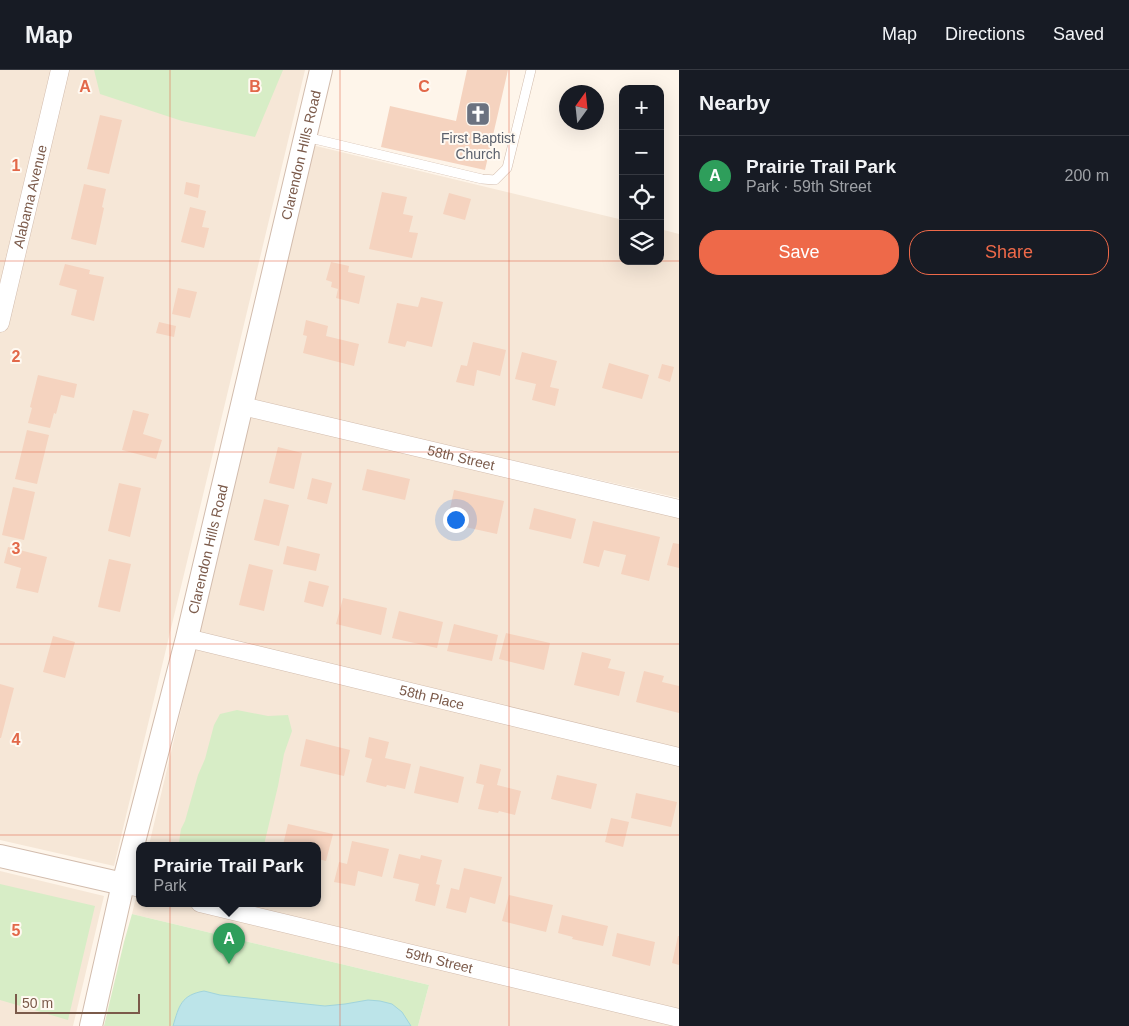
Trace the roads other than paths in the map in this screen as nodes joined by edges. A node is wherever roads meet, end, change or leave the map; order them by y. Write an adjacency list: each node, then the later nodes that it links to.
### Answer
1 (60, 70): 5 (street, Alabama Avenue)
2 (321, 70): 4 (street, Clarendon Hills Road)
3 (531, 70): 4 (lane)
4 (306, 137): 6 (street, Clarendon Hills Road)
5 (0, 323)
6 (242, 406): 7 (street, 58th Street); 8 (street, Clarendon Hills Road)
7 (679, 509)
8 (187, 638): 9 (street, 58th Place); 10 (street, Clarendon Hills Road)
9 (679, 757)
10 (142, 842)
11 (0, 856): 13 (street)
12 (136, 868): 13 (street, Clarendon Hills Road)
13 (132, 886): 16 (street, Clarendon Hills Road)
14 (217, 907): 15 (street, 59th Street)
15 (679, 1018)
16 (91, 1026)

